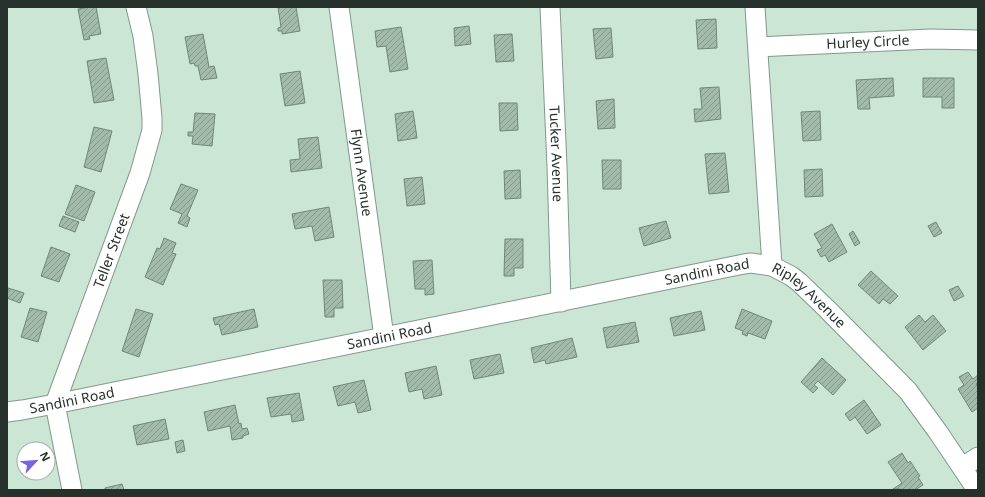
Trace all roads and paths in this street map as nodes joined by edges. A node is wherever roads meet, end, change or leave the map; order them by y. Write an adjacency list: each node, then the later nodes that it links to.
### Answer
1 (136, 7): 10 (street, Teller Street)
2 (339, 7): 9 (street, Flynn Avenue)
3 (550, 7): 8 (street, Tucker Avenue)
4 (755, 7): 6 (street, Ripley Avenue)
5 (978, 40): 6 (street, Hurley Circle)
6 (758, 47): 7 (street, Ripley Avenue)
7 (772, 266): 8 (street, Sandini Road); 12 (street, Ripley Avenue)
8 (561, 302): 9 (street, Sandini Road)
9 (384, 337): 10 (street, Sandini Road)
10 (55, 404): 11 (street, Sandini Road); 13 (street)
11 (7, 412)
12 (970, 462): 14 (street, Ripley Avenue)
13 (72, 490)
14 (977, 490)

